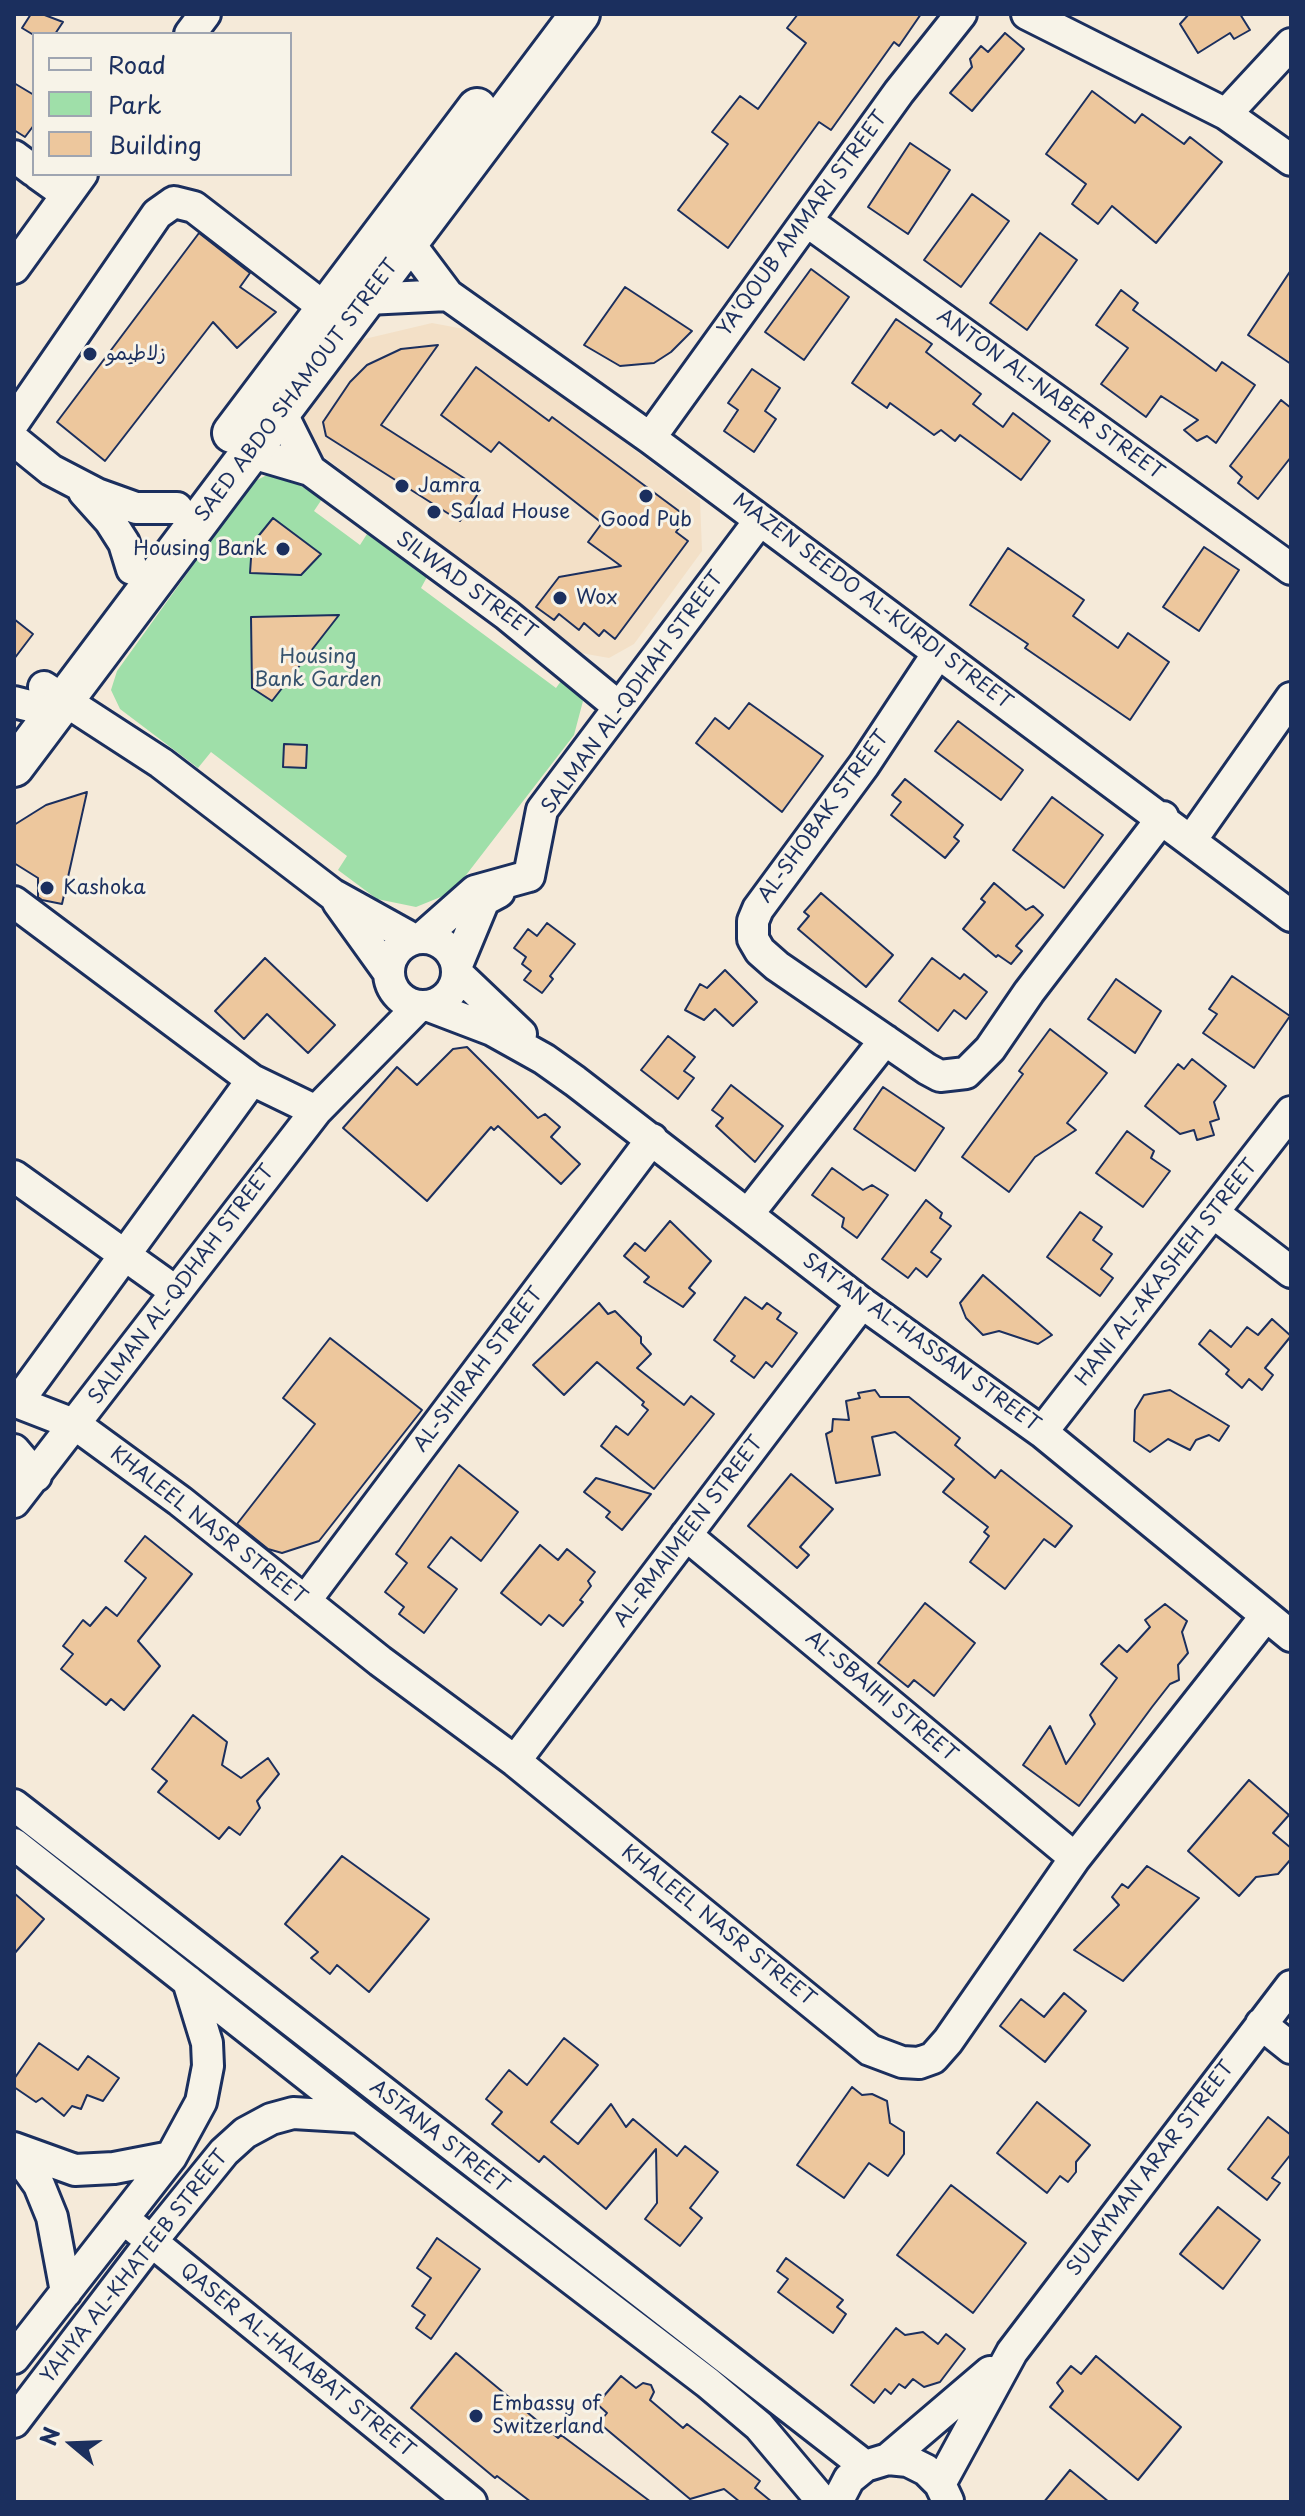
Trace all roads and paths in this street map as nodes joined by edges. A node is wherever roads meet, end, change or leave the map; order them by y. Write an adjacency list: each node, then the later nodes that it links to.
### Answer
1 (205, 14): 6 (street)
2 (549, 14): 19 (main road, SAED ABDO SHAMOUT STREET)
3 (580, 14): 15 (main road, SAED ABDO SHAMOUT STREET)
4 (961, 14): 14 (street, YA'QOUB AMMARI STREET)
5 (1027, 14): 8 (street)
6 (192, 32)
7 (1291, 44): 8 (street)
8 (1226, 114): 10 (street)
9 (14, 156): 11 (street)
10 (1291, 160)
11 (32, 169)
12 (49, 176): 13 (street)
13 (74, 184): 16 (street)
14 (808, 222): 22 (street, YA'QOUB AMMARI STREET); 30 (street, ANTON AL-NABER STREET)
15 (409, 243): 17 (street, MAZEN SEEDO AL-KURDI STREET); 18 (main road, SAED ABDO SHAMOUT STREET)
16 (14, 268)
17 (448, 295): 18 (street); 22 (street, MAZEN SEEDO AL-KURDI STREET)
18 (367, 299): 20 (main road, SAED ABDO SHAMOUT STREET)
19 (325, 308): 21 (street); 27 (main road, SAED ABDO SHAMOUT STREET)
20 (281, 412): 24 (main road, SAED ABDO SHAMOUT STREET); 25 (street, SILWAD STREET)
21 (14, 422)
22 (650, 438): 28 (street, MAZEN SEEDO AL-KURDI STREET)
23 (14, 440): 26 (street)
24 (249, 452): 25 (street, SILWAD STREET); 33 (main road, SAED ABDO SHAMOUT STREET)
25 (310, 470): 34 (street, SILWAD STREET)
26 (77, 484): 27 (street); 29 (street)
27 (177, 508): 29 (main road, SAED ABDO SHAMOUT STREET)
28 (760, 520): 31 (street, MAZEN SEEDO AL-KURDI STREET); 34 (street, SALMAN AL-QDHAH STREET)
29 (132, 569): 33 (main road, SAED ABDO SHAMOUT STREET)
30 (1291, 569)
31 (938, 653): 36 (street, MAZEN SEEDO AL-KURDI STREET); 46 (street, AL-SHOBAK STREET)
32 (1291, 698): 37 (street)
33 (33, 705): 35 (main road, SAED ABDO SHAMOUT STREET); 39 (street)
34 (619, 707): 38 (street, SALMAN AL-QDHAH STREET)
35 (14, 767)
36 (1163, 817): 37 (street, MAZEN SEEDO AL-KURDI STREET); 46 (street, AL-SHOBAK STREET)
37 (1192, 839): 41 (street, MAZEN SEEDO AL-KURDI STREET)
38 (529, 876): 42 (street); 43 (street)
39 (332, 894): 42 (street); 44 (street)
40 (14, 902): 49 (street)
41 (1291, 916)
42 (418, 938): 43 (street); 44 (street)
43 (457, 969): 45 (street); 47 (street, SAT'AN AL-HASSAN STREET)
44 (389, 977): 45 (street); 48 (street, SALMAN AL-QDHAH STREET)
45 (424, 1006): 47 (street, SAT'AN AL-HASSAN STREET); 48 (street, SALMAN AL-QDHAH STREET)
46 (885, 1040): 54 (street)
47 (544, 1059): 52 (street, SAT'AN AL-HASSAN STREET)
48 (354, 1071): 50 (street, SALMAN AL-QDHAH STREET)
49 (252, 1080): 50 (street); 56 (street)
50 (316, 1111): 58 (street, SALMAN AL-QDHAH STREET)
51 (1291, 1112): 55 (street, HANI AL-AKASHEH STREET)
52 (652, 1139): 54 (street, SAT'AN AL-HASSAN STREET); 67 (street, AL-SHIRAH STREET)
53 (14, 1176): 56 (street)
54 (748, 1214): 59 (street, SAT'AN AL-HASSAN STREET)
55 (1215, 1214): 57 (street); 62 (street, HANI AL-AKASHEH STREET)
56 (122, 1253): 58 (street); 60 (street)
57 (1291, 1272)
58 (175, 1291): 61 (street, SALMAN AL-QDHAH STREET)
59 (862, 1303): 62 (street, SAT'AN AL-HASSAN STREET); 66 (street, AL-RMAIMEEN STREET)
60 (16, 1402): 61 (street, KHALEEL NASR STREET)
61 (76, 1425): 64 (street, SALMAN AL-QDHAH STREET); 67 (street, KHALEEL NASR STREET)
62 (1042, 1432): 68 (street, SAT'AN AL-HASSAN STREET)
63 (14, 1450): 64 (street)
64 (36, 1476): 65 (street, SALMAN AL-QDHAH STREET)
65 (14, 1502)
66 (686, 1535): 70 (street, AL-RMAIMEEN STREET); 73 (street, AL-SBAIHI STREET)
67 (305, 1601): 70 (street, KHALEEL NASR STREET)
68 (1265, 1617): 69 (street, SAT'AN AL-HASSAN STREET); 73 (street, KHALEEL NASR STREET)
69 (1291, 1636)
70 (515, 1761): 73 (street, KHALEEL NASR STREET)
71 (14, 1805): 87 (street, ASTANA STREET)
72 (14, 1844): 74 (street, ASTANA STREET)
73 (1075, 1858)
74 (188, 1981): 78 (street, ASTANA STREET); 80 (street, YAHYA AL-KHATEEB STREET)
75 (1291, 1986): 76 (street, SULAYMAN ARAR STREET)
76 (1261, 2024): 77 (street); 85 (street, SULAYMAN ARAR STREET)
77 (1291, 2048)
78 (360, 2117): 82 (street, YAHYA AL-KHATEEB STREET); 90 (street, ASTANA STREET)
79 (14, 2149): 80 (street); 83 (street)
80 (171, 2157): 81 (street, YAHYA AL-KHATEEB STREET)
81 (124, 2219): 82 (street, QASER AL-HALABAT STREET); 83 (street, YAHYA AL-KHATEEB STREET)
82 (151, 2242): 86 (street, YAHYA AL-KHATEEB STREET); 89 (street, QASER AL-HALABAT STREET)
83 (66, 2292): 84 (street, YAHYA AL-KHATEEB STREET)
84 (17, 2351)
85 (1012, 2352): 87 (street, SULAYMAN ARAR STREET); 88 (street, SULAYMAN ARAR STREET)
86 (14, 2422)
87 (876, 2463): 88 (street); 91 (street, SULAYMAN ARAR STREET)
88 (944, 2493)
89 (471, 2502)
90 (823, 2502)
91 (837, 2502)

